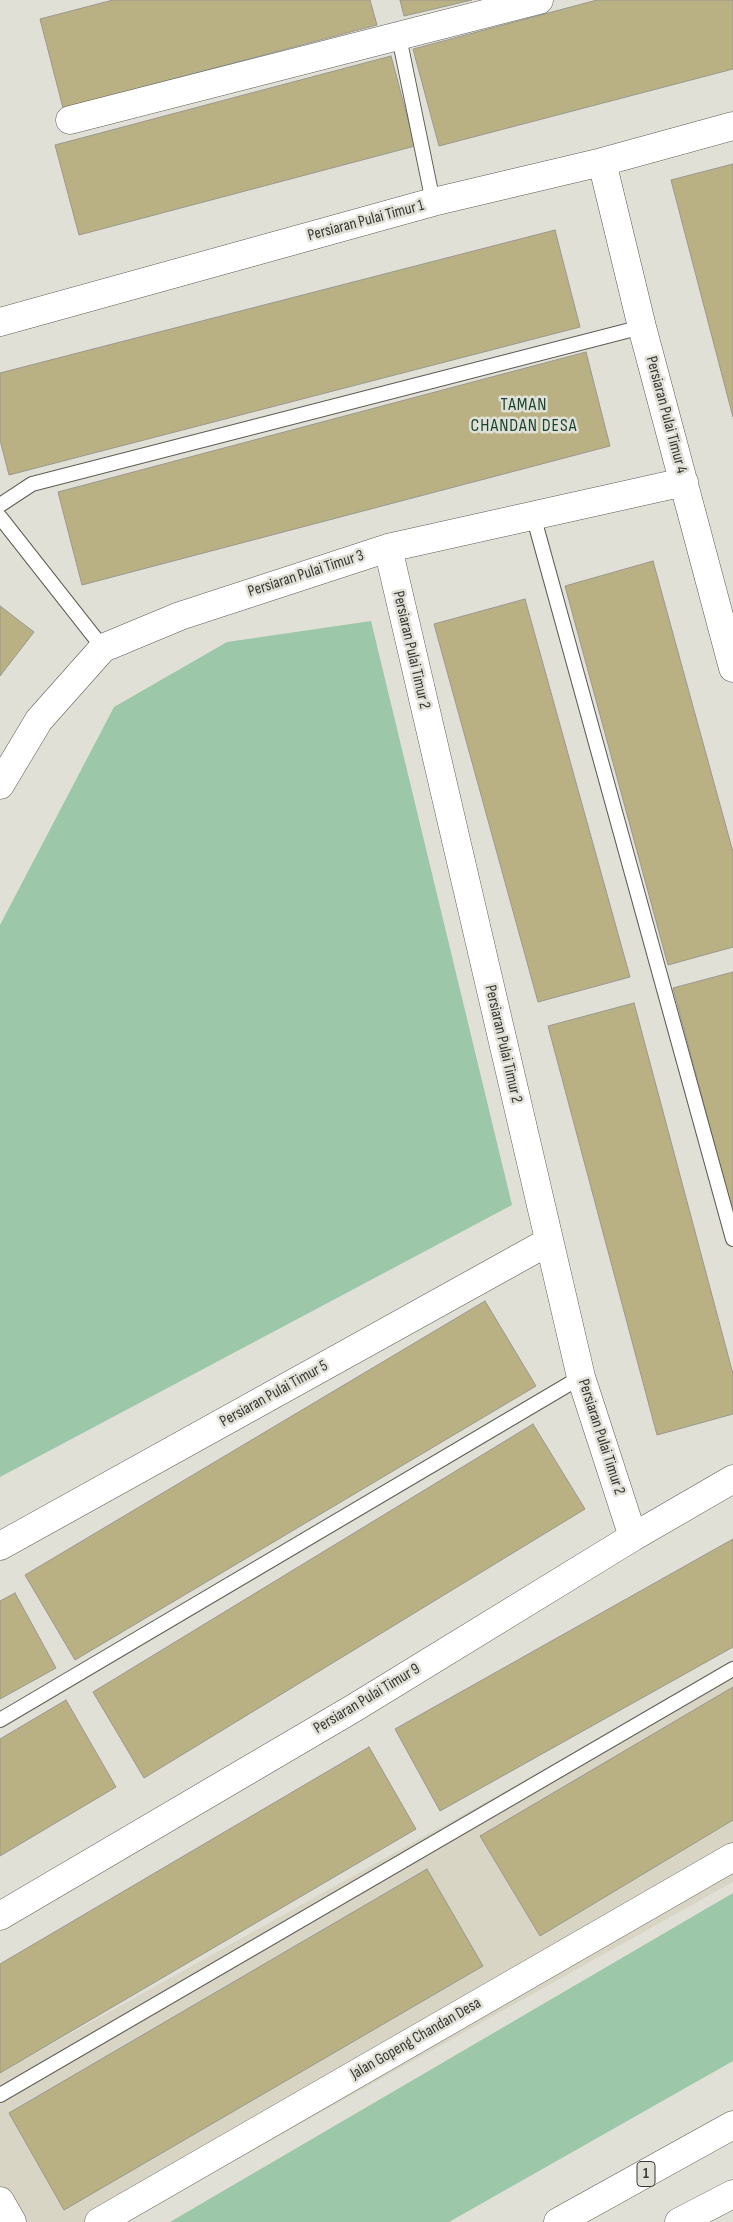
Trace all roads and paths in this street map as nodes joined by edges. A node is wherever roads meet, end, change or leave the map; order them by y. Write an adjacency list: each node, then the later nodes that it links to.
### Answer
1 (539, 0): 2 (main road)
2 (399, 38): 3 (main road); 6 (lane)
3 (70, 120)
4 (733, 126): 5 (main road, Persiaran Pulai Timur 1)
5 (602, 162): 6 (main road, Persiaran Pulai Timur 1); 8 (main road, Persiaran Pulai Timur 4)
6 (433, 202): 7 (main road, Persiaran Pulai Timur 1)
7 (0, 322)
8 (642, 327): 9 (main road, Persiaran Pulai Timur 4); 10 (lane)
9 (684, 482): 11 (main road, Persiaran Pulai Timur 3); 15 (main road, Persiaran Pulai Timur 4)
10 (0, 505)
11 (533, 515): 13 (main road, Persiaran Pulai Timur 3); 17 (lane)
12 (0, 517): 14 (lane)
13 (388, 548): 14 (main road, Persiaran Pulai Timur 3); 18 (main road, Persiaran Pulai Timur 2)
14 (103, 648): 16 (main road, Persiaran Pulai Timur 3)
15 (733, 668)
16 (0, 785)
17 (733, 1239)
18 (548, 1242): 19 (main road, Persiaran Pulai Timur 2); 22 (main road, Persiaran Pulai Timur 5)
19 (581, 1377): 21 (main road, Persiaran Pulai Timur 2); 24 (lane)
20 (733, 1479): 21 (main road, Persiaran Pulai Timur 9)
21 (633, 1537): 26 (main road, Persiaran Pulai Timur 9)
22 (0, 1546)
23 (733, 1669): 27 (lane)
24 (0, 1720)
25 (733, 1857): 32 (main road, Jalan Gopeng Chandan Desa)
26 (0, 1916)
27 (0, 2095)
28 (733, 2126): 33 (main road, 1)
29 (733, 2194): 34 (main road)
30 (0, 2202): 31 (main road)
31 (12, 2222)
32 (99, 2222)
33 (558, 2222)
34 (679, 2222)

